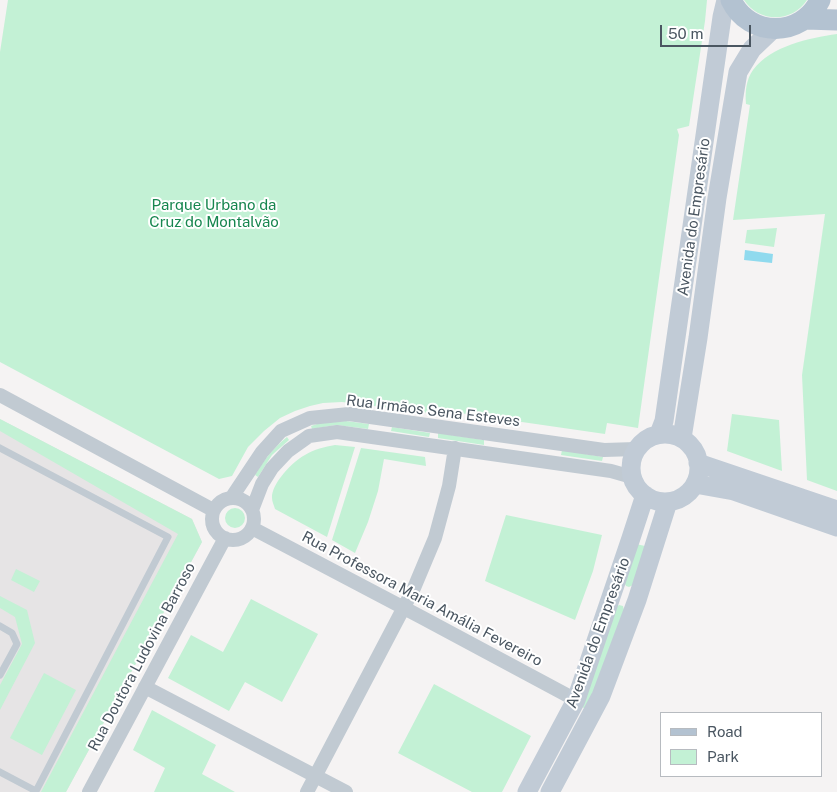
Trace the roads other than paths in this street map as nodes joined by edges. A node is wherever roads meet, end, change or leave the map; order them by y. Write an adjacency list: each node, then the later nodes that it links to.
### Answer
1 (726, 0): 8 (main road, Avenida do Empresário)
2 (731, 0): 6 (main road)
3 (820, 0): 4 (main road)
4 (806, 19): 5 (main road); 6 (main road)
5 (837, 20)
6 (773, 29): 9 (main road, Avenida do Empresário)
7 (0, 395): 19 (street)
8 (659, 434): 9 (main road); 12 (main road)
9 (682, 438): 13 (main road)
10 (0, 448): 30 (lane)
11 (455, 448): 14 (street); 20 (street); 25 (street)
12 (636, 449): 14 (main road); 17 (street, Rua Irmãos Sena Esteves)
13 (698, 463): 15 (main road); 21 (main road)
14 (632, 477): 16 (main road)
15 (695, 484): 18 (main road); 22 (main road)
16 (645, 495): 18 (main road); 29 (main road, Avenida do Empresário)
17 (232, 497): 19 (street); 20 (street)
18 (668, 502): 36 (main road, Avenida do Empresário)
19 (213, 510): 24 (street)
20 (252, 510): 23 (street)
21 (837, 510)
22 (837, 527)
23 (252, 528): 24 (street); 25 (street, Rua Professora Maria Amália Fevereiro)
24 (225, 538): 28 (street, Rua Doutora Ludovina Barroso)
25 (404, 608): 29 (street, Rua Professora Maria Amália Fevereiro); 31 (street)
26 (0, 626): 27 (lane)
27 (0, 675)
28 (144, 687): 31 (street); 32 (street, Rua Doutora Ludovina Barroso)
29 (576, 700): 35 (main road, Avenida do Empresário)
30 (0, 772)
31 (316, 776): 33 (street); 34 (street)
32 (89, 792)
33 (307, 792)
34 (346, 792)
35 (527, 792)
36 (550, 792)

